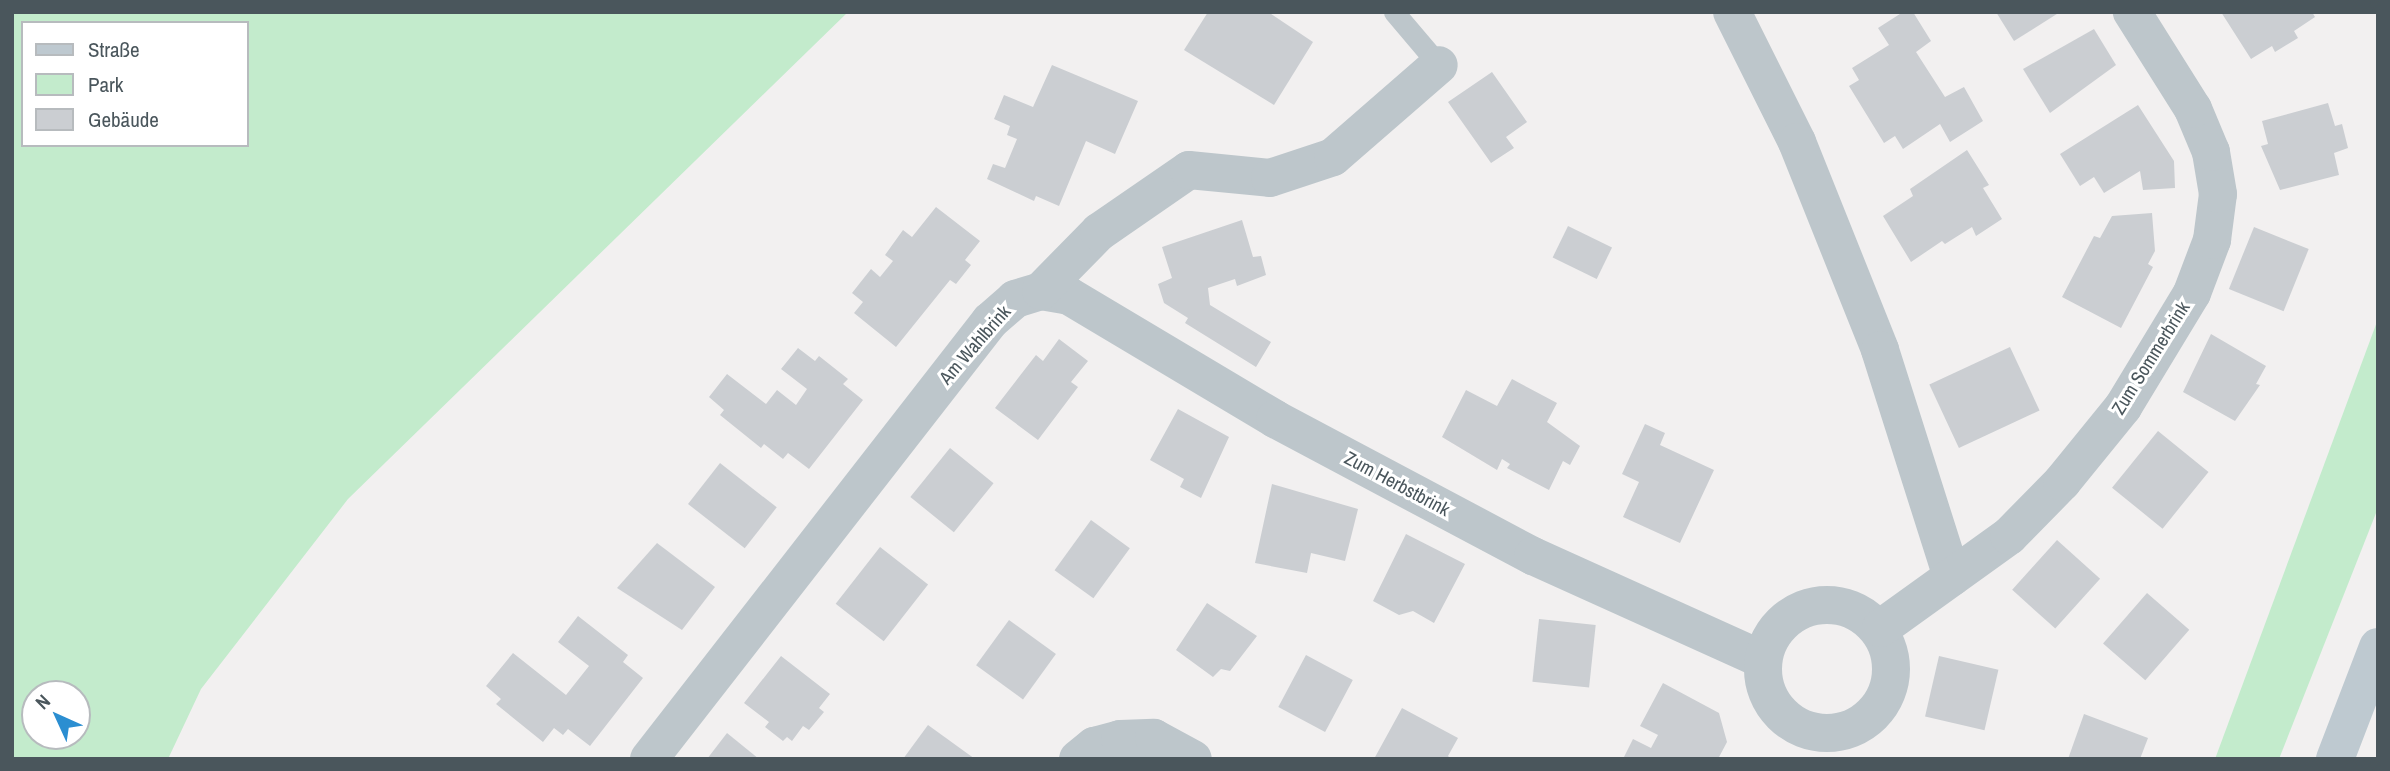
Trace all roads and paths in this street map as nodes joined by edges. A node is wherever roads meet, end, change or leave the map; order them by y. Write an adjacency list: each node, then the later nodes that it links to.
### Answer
1 (1394, 12): 4 (lane)
2 (1732, 12): 6 (street)
3 (2132, 12): 6 (street, Zum Sommerbrink)
4 (1439, 65): 5 (street, Am Wahlbrink)
5 (1041, 291): 9 (street, Zum Herbstbrink); 11 (street, Am Wahlbrink)
6 (1952, 577): 7 (street, Zum Sommerbrink)
7 (1881, 628): 9 (street); 10 (street)
8 (2378, 647): 14 (main road)
9 (1763, 660): 10 (street)
10 (1825, 746)
11 (649, 759)
12 (1078, 759): 13 (street)
13 (1193, 759)
14 (2335, 759)

